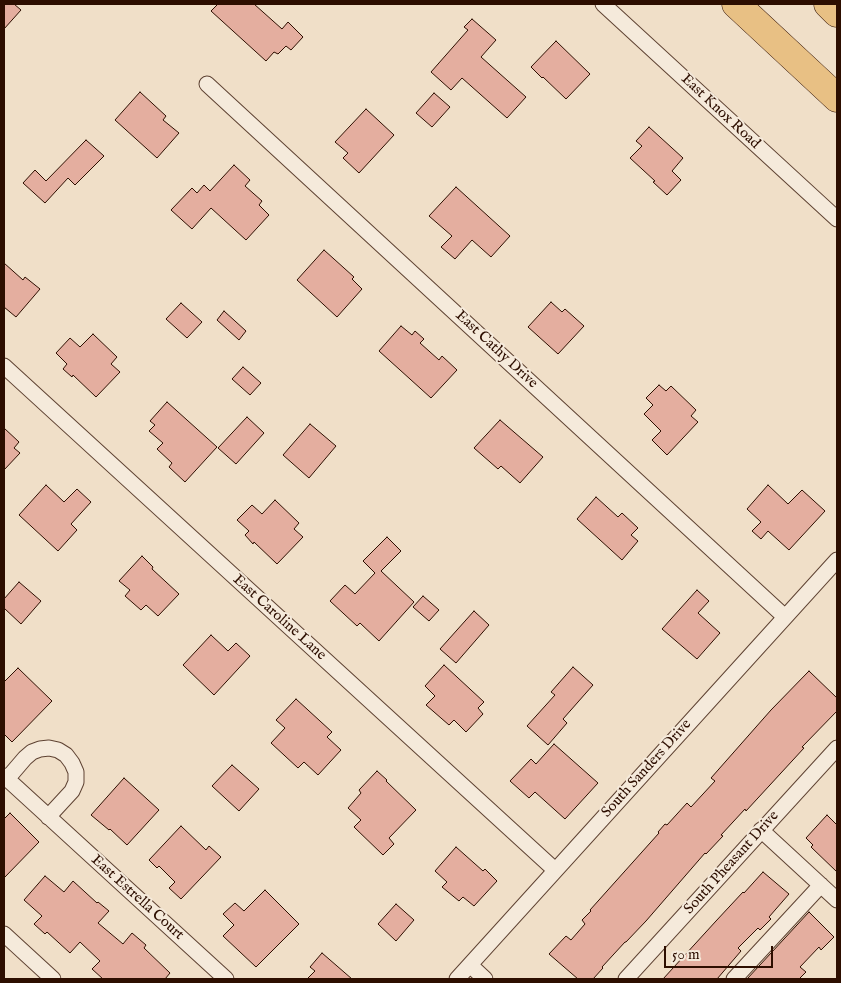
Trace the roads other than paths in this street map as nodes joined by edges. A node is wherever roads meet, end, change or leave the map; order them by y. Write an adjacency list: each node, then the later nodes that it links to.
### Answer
1 (603, 4): 7 (street, East Knox Road)
2 (736, 4): 6 (highway)
3 (828, 4): 4 (highway)
4 (837, 13)
5 (207, 84): 10 (street, East Cathy Drive)
6 (837, 98)
7 (837, 219)
8 (4, 366): 15 (street, East Caroline Lane)
9 (837, 560): 10 (street, South Sanders Drive)
10 (786, 617): 15 (street, South Sanders Drive)
11 (837, 748): 14 (street, South Pheasant Drive)
12 (5, 777): 13 (street, East Estrella Court); 13 (street, East Estrella Court)
13 (48, 817): 21 (street, East Estrella Court)
14 (761, 830): 16 (street); 24 (street, South Pheasant Drive)
15 (555, 870): 19 (street, South Sanders Drive)
16 (821, 885): 17 (street); 25 (street)
17 (837, 900)
18 (4, 934): 20 (street)
19 (470, 965): 22 (street, South Sanders Drive); 23 (street)
20 (53, 979)
21 (226, 979)
22 (457, 979)
23 (485, 979)
24 (626, 979)
25 (734, 979)

